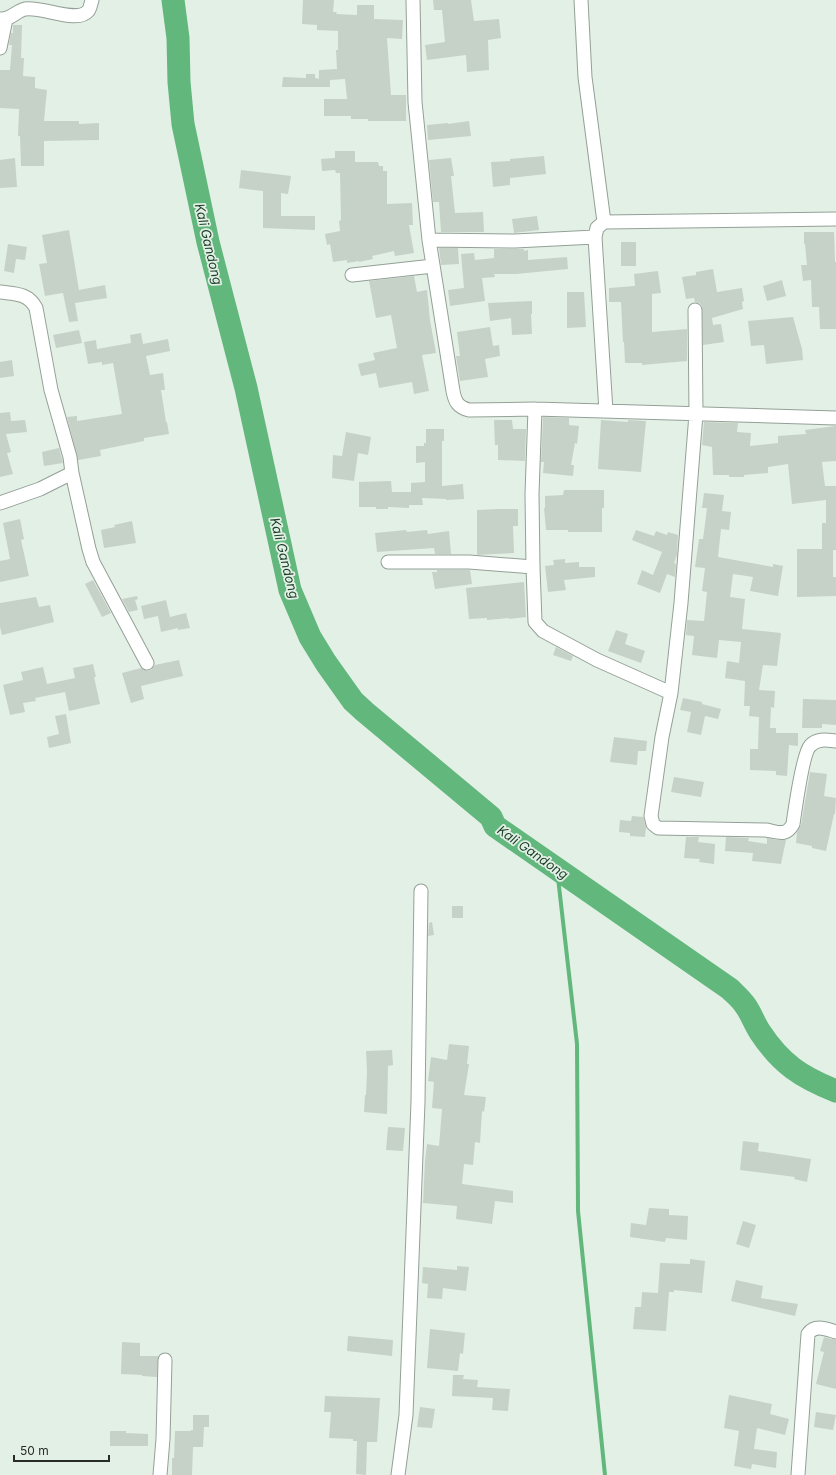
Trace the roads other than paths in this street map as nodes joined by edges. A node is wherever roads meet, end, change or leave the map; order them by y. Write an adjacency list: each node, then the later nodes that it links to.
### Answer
1 (92, 0): 4 (street)
2 (413, 0): 9 (street)
3 (581, 0): 7 (street)
4 (3, 19): 5 (street)
5 (0, 48)
6 (836, 219): 7 (street)
7 (604, 222): 8 (street)
8 (595, 237): 9 (street); 15 (street)
9 (429, 240): 10 (street)
10 (433, 266): 11 (street); 14 (street)
11 (352, 275)
12 (0, 292): 18 (street)
13 (695, 310): 16 (street)
14 (535, 409): 15 (street); 21 (street)
15 (606, 411): 16 (street)
16 (696, 414): 17 (street); 23 (street)
17 (836, 418)
18 (72, 473): 19 (street); 22 (street)
19 (0, 503)
20 (388, 562): 21 (street)
21 (532, 566): 23 (street)
22 (147, 663)
23 (671, 694): 24 (street)
24 (836, 741)
25 (421, 891): 29 (street)
26 (836, 1332): 30 (street)
27 (165, 1360): 28 (street)
28 (160, 1475)
29 (398, 1475)
30 (798, 1475)

